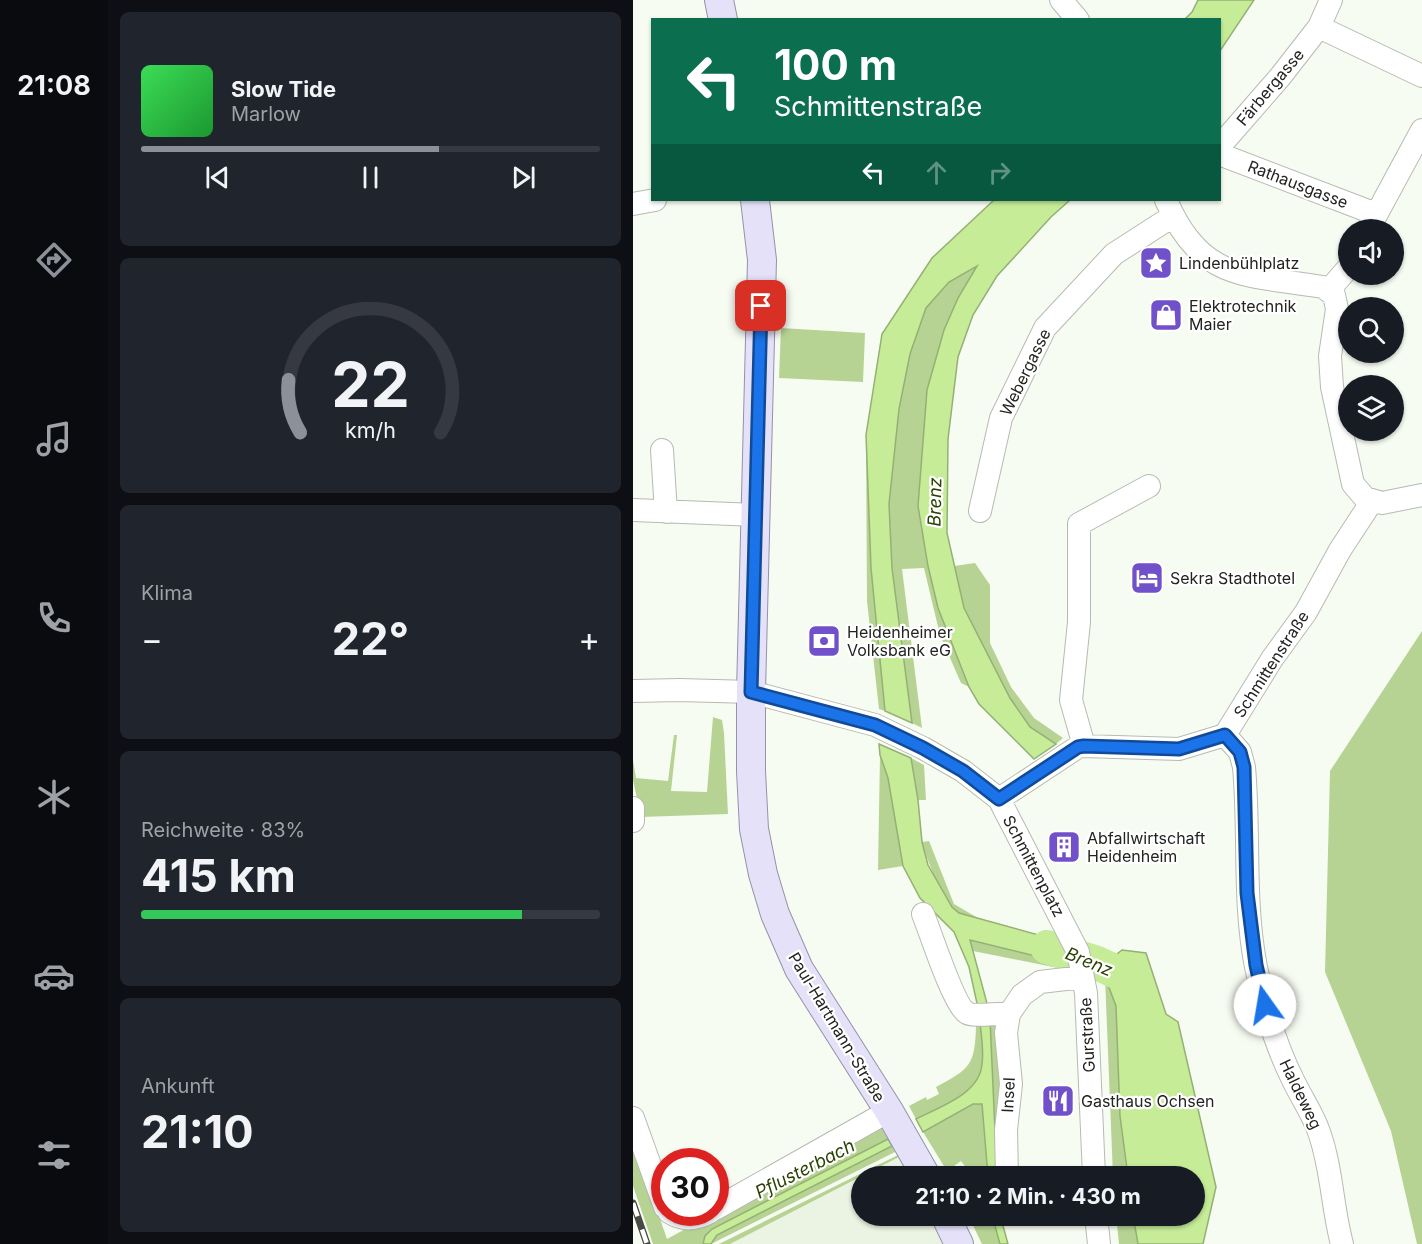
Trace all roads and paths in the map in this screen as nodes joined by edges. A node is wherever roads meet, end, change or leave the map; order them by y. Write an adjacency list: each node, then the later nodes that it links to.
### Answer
1 (719, 0): 4 (main road)
2 (1061, 0): 5 (street)
3 (1331, 0): 6 (street, Färbergasse)
4 (723, 18)
5 (1076, 18)
6 (1319, 27): 7 (street); 9 (street, Färbergasse)
7 (1422, 76)
8 (1422, 130): 16 (street)
9 (1221, 145)
10 (1221, 155): 15 (street, Rathausgasse)
11 (651, 201): 13 (street)
12 (755, 201): 26 (main road, Paul-Hartmann-Straße)
13 (633, 204)
14 (1169, 208): 18 (street); 24 (street, Webergasse)
15 (1365, 219)
16 (1374, 219)
17 (1338, 280): 18 (street)
18 (1329, 290): 22 (street)
19 (662, 450): 25 (street)
20 (1149, 486): 30 (street)
21 (1422, 495): 22 (street)
22 (1372, 501): 29 (street, Schmittenstraße)
23 (633, 510): 25 (street)
24 (980, 511)
25 (666, 512): 26 (street)
26 (756, 515): 28 (main road, Paul-Hartmann-Straße)
27 (633, 691): 28 (street, Schmittenplatz)
28 (751, 692): 31 (street, Schmittenplatz); 38 (main road, Paul-Hartmann-Straße)
29 (1225, 735): 30 (street, Schmittenstraße); 48 (street, Haldeweg)
30 (1078, 748): 31 (street)
31 (999, 799): 35 (street, Schmittenplatz)
32 (633, 808): 33 (street)
33 (633, 821)
34 (923, 914): 36 (street)
35 (1083, 972): 36 (street); 41 (street, Gurstraße)
36 (992, 1014): 40 (street, Insel)
37 (633, 1118): 42 (street)
38 (898, 1127): 39 (main road, Paul-Hartmann-Straße); 43 (street)
39 (920, 1166)
40 (1007, 1166)
41 (1094, 1166)
42 (651, 1168)
43 (729, 1203)
44 (950, 1226): 46 (main road)
45 (1097, 1226): 47 (street)
46 (959, 1244)
47 (1099, 1244)
48 (1342, 1244)

